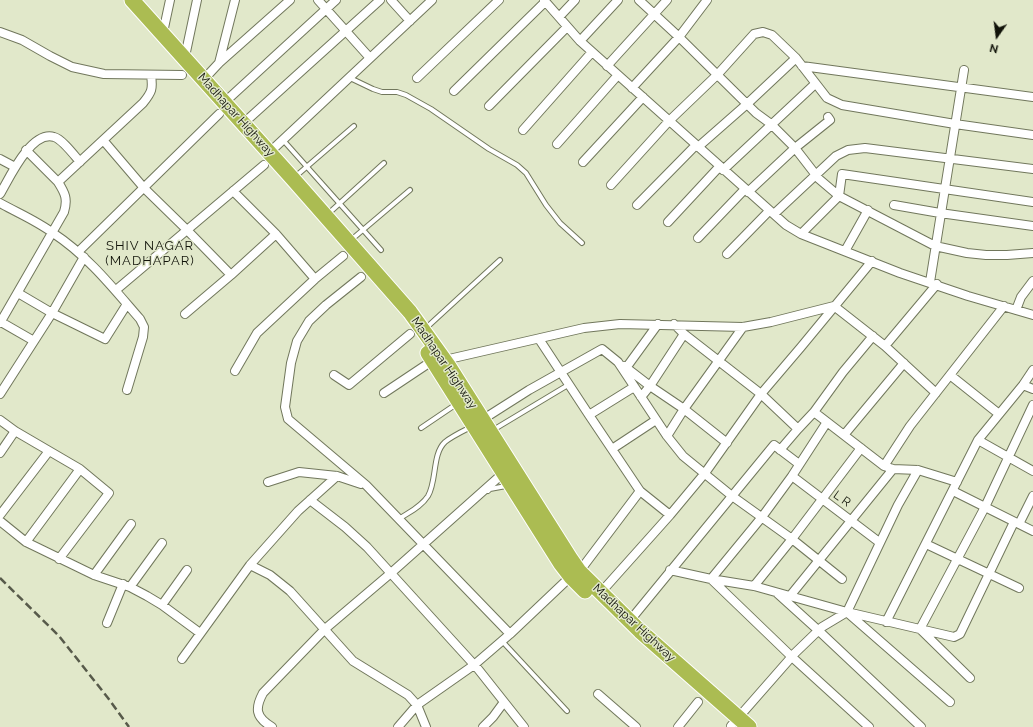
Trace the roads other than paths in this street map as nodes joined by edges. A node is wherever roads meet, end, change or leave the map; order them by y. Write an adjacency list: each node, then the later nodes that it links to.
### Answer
1 (122, 0): 266 (highway, Madhapar Highway)
2 (170, 0): 24 (street)
3 (197, 0): 29 (street)
4 (234, 0): 33 (street)
5 (290, 0): 33 (street)
6 (318, 0): 19 (street)
7 (336, 0): 19 (street)
8 (380, 0): 25 (street)
9 (390, 0): 22 (street)
10 (432, 0): 22 (street)
11 (499, 0): 43 (street)
12 (575, 0): 21 (street)
13 (618, 0): 28 (street)
14 (638, 0): 20 (street)
15 (667, 0): 20 (street)
16 (707, 0): 27 (street)
17 (139, 1): 266 (highway, Madhapar Highway)
18 (545, 1): 21 (street); 47 (street)
19 (326, 9): 25 (street); 50 (street)
20 (655, 15): 27 (street); 34 (street)
21 (559, 17): 23 (street)
22 (410, 21): 31 (street)
23 (567, 27): 28 (street); 52 (street)
24 (164, 28)
25 (346, 31): 31 (street); 55 (street)
26 (0, 32): 38 (street)
27 (679, 36): 37 (street); 46 (street)
28 (580, 41): 30 (street)
29 (186, 52)
30 (592, 52): 34 (street); 60 (street)
31 (370, 58): 42 (street)
32 (796, 58): 35 (street); 37 (street); 51 (street)
33 (219, 63): 41 (street)
34 (607, 66): 40 (street)
35 (802, 66): 44 (street); 45 (street)
36 (964, 70): 45 (street)
37 (718, 74): 51 (street); 56 (street)
38 (151, 75): 39 (street); 62 (street)
39 (182, 75)
40 (618, 75): 46 (street); 64 (street)
41 (206, 77)
42 (349, 77): 63 (street); 108 (lane)
43 (417, 78)
44 (815, 84): 57 (street); 58 (street)
45 (961, 87): 49 (street); 58 (street)
46 (632, 88): 48 (street)
47 (454, 91)
48 (643, 97): 56 (street); 72 (street)
49 (1033, 97)
50 (227, 100)
51 (747, 104): 57 (street); 65 (street)
52 (489, 106)
53 (219, 114): 83 (street)
54 (828, 117): 66 (street)
55 (246, 121)
56 (670, 121): 65 (street); 82 (street)
57 (771, 124): 66 (street); 77 (street)
58 (955, 124): 61 (street); 70 (street)
59 (354, 126): 76 (lane)
60 (523, 130)
61 (1033, 135)
62 (103, 140): 71 (street); 83 (street)
63 (282, 140): 68 (street); 76 (lane)
64 (557, 144)
65 (697, 146): 77 (street); 93 (street)
66 (795, 148): 79 (street); 85 (street)
67 (26, 150): 71 (street); 75 (street); 81 (street)
68 (272, 150)
69 (0, 159): 75 (street)
70 (949, 159): 78 (street); 79 (street); 86 (street)
71 (80, 162): 81 (street)
72 (582, 162)
73 (384, 163): 92 (lane)
74 (264, 165): 87 (street)
75 (15, 167): 88 (street)
76 (306, 168): 80 (lane); 92 (lane)
77 (721, 168): 85 (street); 99 (street)
78 (1033, 169)
79 (816, 175): 89 (street); 96 (street)
80 (296, 176)
81 (58, 182): 103 (street)
82 (611, 184)
83 (144, 188): 101 (street); 113 (street)
84 (410, 190): 102 (lane)
85 (746, 190): 96 (street); 106 (street)
86 (944, 190): 89 (street); 90 (street); 97 (street)
87 (233, 191): 101 (street); 104 (street)
88 (0, 194)
89 (839, 196): 95 (street); 105 (street)
90 (1033, 202)
91 (0, 203): 103 (street)
92 (340, 203): 98 (lane); 102 (lane)
93 (637, 205)
94 (894, 205): 97 (street)
95 (868, 210): 109 (street); 111 (street)
96 (771, 213): 105 (street); 114 (street)
97 (940, 213): 100 (street); 109 (street)
98 (329, 214)
99 (668, 222)
100 (1033, 226)
101 (186, 229): 118 (street); 123 (street)
102 (363, 230): 107 (lane); 110 (lane)
103 (53, 232): 113 (street); 124 (street)
104 (276, 234): 118 (street); 120 (street)
105 (801, 234): 111 (street)
106 (698, 238)
107 (351, 240)
108 (582, 243)
109 (935, 246): 112 (street); 122 (street)
110 (381, 250)
111 (845, 252): 117 (street)
112 (1033, 253)
113 (81, 254): 123 (street); 129 (street)
114 (728, 254)
115 (343, 256): 120 (street)
116 (500, 260): 136 (lane)
117 (872, 261): 122 (street); 126 (street)
118 (231, 275): 130 (street)
119 (361, 277): 202 (street)
120 (315, 279): 150 (street)
121 (1033, 281): 128 (street)
122 (933, 283): 127 (street); 142 (street)
123 (116, 290): 125 (street)
124 (18, 293): 129 (street); 132 (street)
125 (127, 304): 129 (street); 159 (street)
126 (834, 306): 135 (street); 139 (street); 163 (street)
127 (1004, 306): 128 (street); 153 (street)
128 (1016, 310): 131 (street)
129 (52, 313): 141 (street)
130 (186, 314)
131 (1033, 315)
132 (0, 323): 141 (street)
133 (658, 324): 134 (street); 140 (street); 148 (street)
134 (674, 324): 135 (street); 138 (street)
135 (743, 327): 144 (street)
136 (426, 328)
137 (410, 334): 152 (street)
138 (684, 334): 144 (street); 156 (street)
139 (873, 336): 142 (street); 168 (street)
140 (539, 338): 143 (street); 151 (street)
141 (34, 341): 162 (street)
142 (885, 346): 146 (street)
143 (449, 359)
144 (719, 360): 163 (street); 167 (street)
145 (618, 362): 148 (street); 151 (street); 157 (street)
146 (904, 363): 161 (street); 180 (street)
147 (429, 364): 160 (street)
148 (626, 368): 156 (street)
149 (1033, 370): 155 (street)
150 (235, 371)
151 (560, 372): 154 (street); 171 (street)
152 (334, 375)
153 (950, 375): 161 (street); 169 (street)
154 (568, 384): 170 (street); 178 (lane)
155 (1023, 385): 158 (street); 169 (street)
156 (650, 386): 164 (street); 167 (street)
157 (634, 387): 164 (street); 170 (street)
158 (1033, 389)
159 (127, 390)
160 (384, 393)
161 (936, 393): 191 (street)
162 (0, 394)
163 (761, 394): 177 (street); 183 (street)
164 (641, 396): 173 (street)
165 (455, 405): 175 (lane)
166 (1033, 405): 189 (street)
167 (684, 409): 181 (street); 183 (street)
168 (814, 412): 174 (street); 177 (street)
169 (998, 414): 182 (street)
170 (589, 415): 185 (street)
171 (486, 418)
172 (0, 420): 179 (street)
173 (656, 420): 181 (street); 185 (street)
174 (827, 422): 180 (street); 190 (street)
175 (421, 428)
176 (469, 428): 214 (lane)
177 (798, 428): 186 (street)
178 (493, 430)
179 (16, 432): 187 (street); 188 (street)
180 (844, 435): 184 (street)
181 (667, 436): 196 (street)
182 (978, 440): 189 (street); 201 (street)
183 (727, 443): 196 (street)
184 (861, 448): 191 (street); 208 (street)
185 (612, 449): 204 (street)
186 (780, 450): 190 (street); 206 (street)
187 (48, 451): 192 (street); 211 (street)
188 (0, 453)
189 (1008, 457): 195 (street); 210 (street)
190 (799, 464): 199 (street)
191 (884, 466): 193 (street)
192 (80, 469): 221 (street); 226 (street)
193 (893, 469): 194 (street); 215 (street)
194 (918, 470): 201 (street); 222 (street)
195 (1033, 471)
196 (705, 473): 206 (street); 212 (street)
197 (337, 476): 200 (street); 202 (street); 209 (street)
198 (500, 476): 225 (street)
199 (792, 476): 208 (street, L R); 213 (street)
200 (268, 482)
201 (957, 482): 205 (street)
202 (366, 485): 214 (street)
203 (506, 486): 225 (lane)
204 (640, 491): 212 (street); 230 (street)
205 (953, 491): 210 (street); 224 (street)
206 (732, 496): 213 (street); 232 (street)
207 (1033, 496): 217 (street)
208 (821, 499): 215 (street, L R); 220 (street)
209 (310, 500): 229 (street); 233 (street)
210 (985, 507): 217 (street); 227 (street)
211 (0, 515)
212 (670, 515): 242 (street)
213 (762, 517): 220 (street); 236 (street)
214 (399, 520): 225 (street)
215 (851, 520): 222 (street, L R); 228 (street)
216 (0, 521): 221 (street)
217 (1016, 523): 219 (street); 234 (street)
218 (131, 524): 235 (street)
219 (1033, 532)
220 (792, 539): 228 (street); 240 (street)
221 (26, 542): 226 (street)
222 (879, 542): 246 (street)
223 (162, 543): 239 (street)
224 (926, 544): 227 (street); 248 (street)
225 (423, 545): 233 (street); 254 (street)
226 (60, 559): 235 (street)
227 (958, 559): 234 (street); 251 (street)
228 (819, 560): 237 (street); 244 (street)
229 (250, 565): 250 (street); 253 (street)
230 (582, 568)
231 (188, 570): 245 (street)
232 (670, 570): 236 (street); 247 (street)
233 (391, 573): 250 (street); 258 (street)
234 (989, 574): 241 (street); 251 (street)
235 (94, 575): 239 (street)
236 (711, 579): 240 (street); 256 (street)
237 (842, 579)
238 (568, 580): 254 (street)
239 (126, 586): 245 (street); 249 (street)
240 (754, 586): 243 (street)
241 (1019, 588)
242 (603, 590)
243 (774, 591): 244 (street); 252 (street)
244 (790, 596): 246 (street)
245 (162, 605): 253 (street)
246 (847, 612): 248 (street); 252 (street); 263 (street)
247 (632, 618)
248 (886, 622): 251 (street)
249 (107, 623)
250 (325, 628): 264 (street); 267 (street)
251 (920, 629): 259 (street)
252 (818, 630): 256 (street); 275 (street)
253 (200, 633): 257 (street)
254 (510, 634): 255 (street)
255 (502, 641): 258 (street); 265 (lane)
256 (792, 657): 266 (street); 274 (street)
257 (182, 659)
258 (474, 665): 261 (street); 264 (street)
259 (970, 678)
260 (598, 694): 272 (street)
261 (504, 702): 270 (street); 271 (street)
262 (698, 702): 273 (street)
263 (950, 702)
264 (418, 705): 268 (street); 269 (street)
265 (567, 711)
266 (738, 724)
267 (272, 727)
268 (398, 727)
269 (426, 727)
270 (483, 727)
271 (524, 727)
272 (636, 727)
273 (678, 727)
274 (869, 727)
275 (921, 727)

